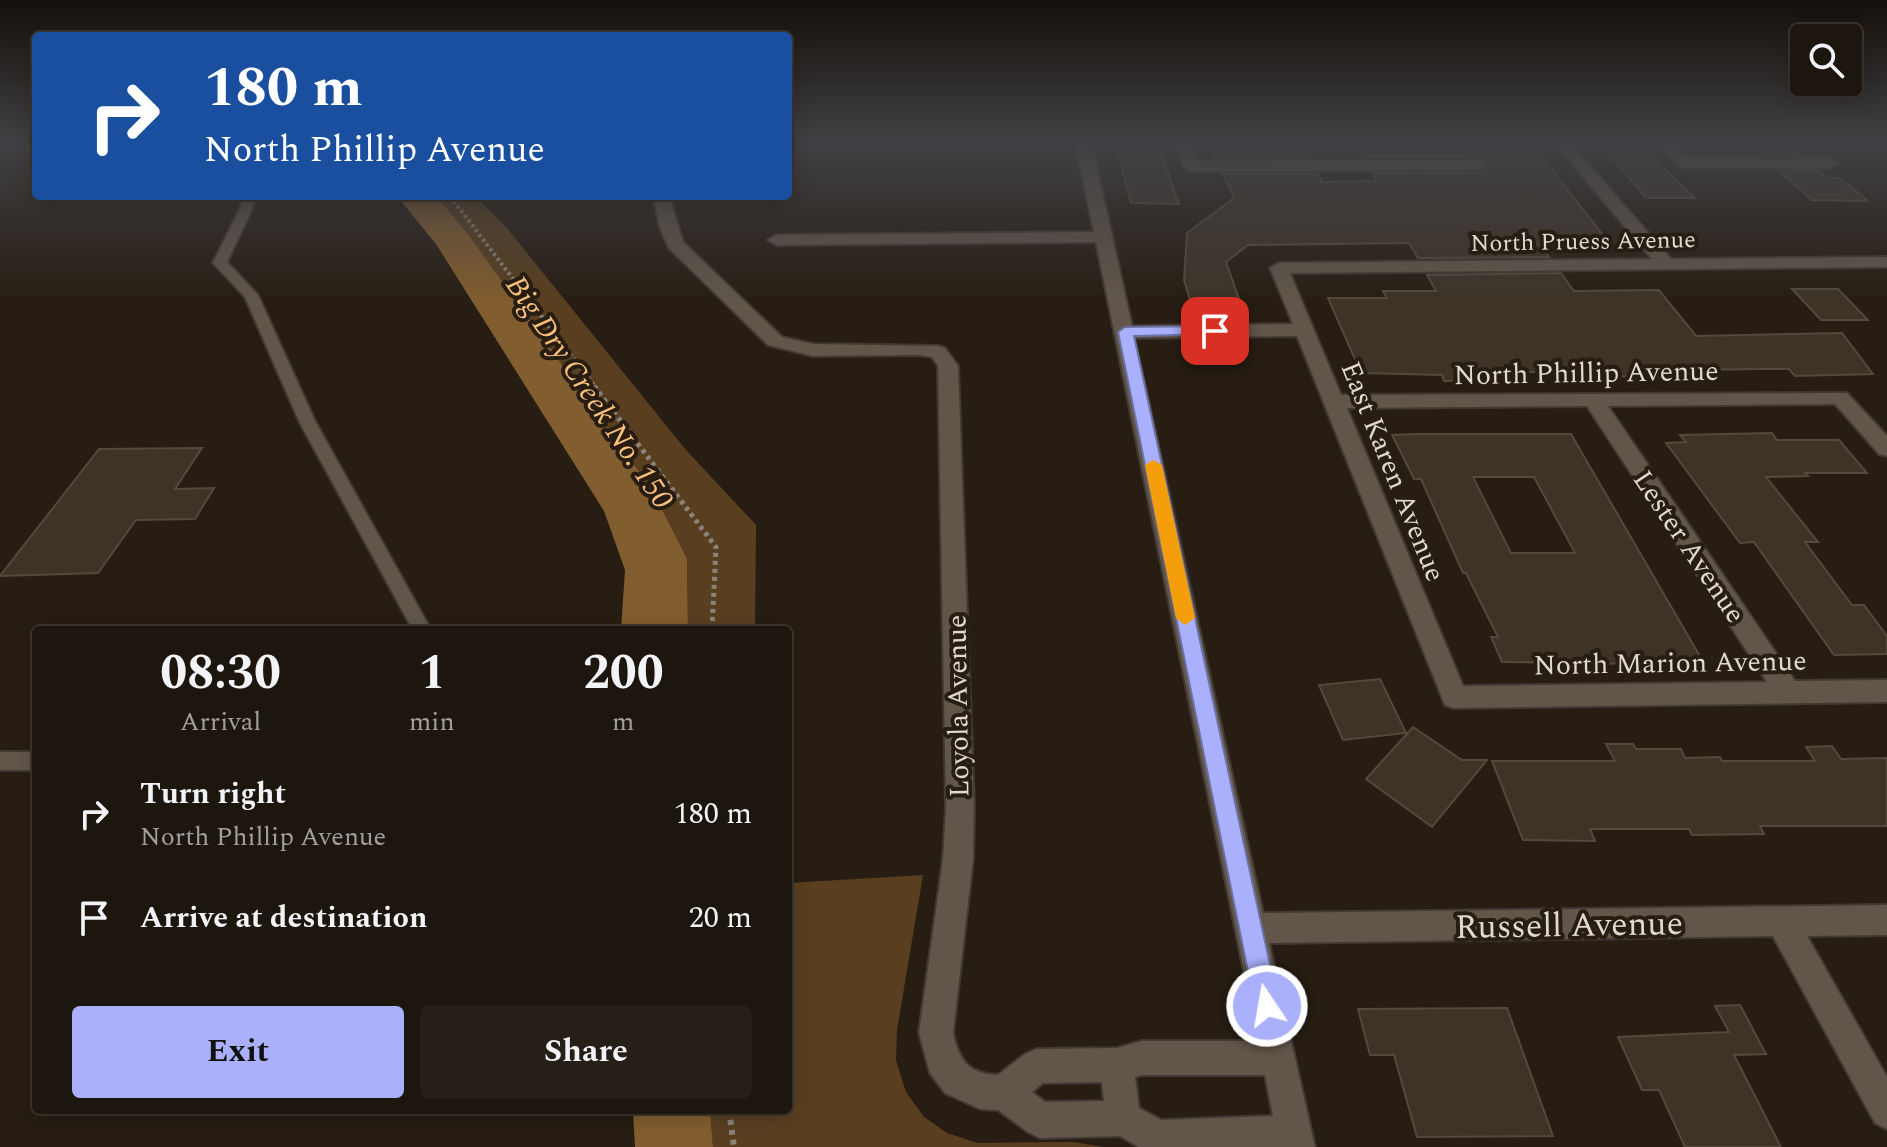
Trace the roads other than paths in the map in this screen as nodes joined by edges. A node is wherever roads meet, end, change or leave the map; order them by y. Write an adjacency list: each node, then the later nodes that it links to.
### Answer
1 (1095, 196): 5 (street)
2 (1607, 196): 8 (street)
3 (248, 200): 15 (lane)
4 (662, 200): 26 (street, Loyola Avenue)
5 (1104, 237): 6 (street); 11 (street)
6 (777, 240)
7 (1887, 262): 8 (street, North Pruess Avenue)
8 (1666, 264): 9 (street, North Pruess Avenue)
9 (1279, 268): 10 (street, East Karen Avenue)
10 (1304, 330): 11 (street); 13 (street, East Karen Avenue)
11 (1125, 332): 23 (street)
12 (1593, 400): 13 (street, North Phillip Avenue); 14 (street, North Phillip Avenue); 17 (street, Lester Avenue)
13 (1334, 402): 18 (street, East Karen Avenue)
14 (1887, 449)
15 (420, 626)
16 (1887, 691): 17 (street, North Marion Avenue)
17 (1788, 692): 18 (street, North Marion Avenue)
18 (1454, 697)
19 (0, 761): 20 (lane)
20 (32, 761)
21 (1887, 920): 22 (street, Russell Avenue)
22 (1781, 921): 23 (street, Russell Avenue); 27 (street)
23 (1250, 928): 24 (street)
24 (1278, 1058): 25 (street); 29 (street)
25 (1117, 1065): 26 (street); 28 (street)
26 (1004, 1093): 28 (street)
27 (1887, 1111)
28 (1123, 1118): 29 (street)
29 (1295, 1140)

